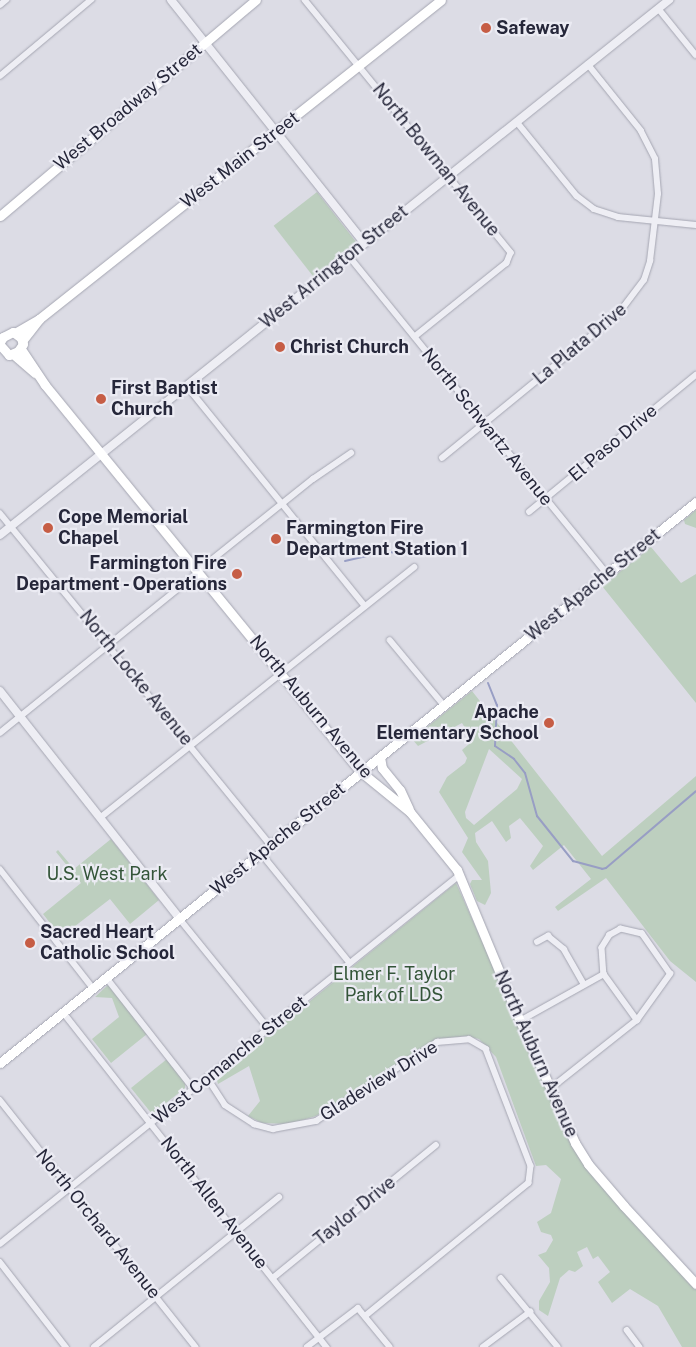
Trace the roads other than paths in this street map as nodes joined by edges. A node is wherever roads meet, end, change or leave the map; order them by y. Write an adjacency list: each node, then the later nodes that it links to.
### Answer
1 (6, 0): 8 (street)
2 (91, 0): 14 (street)
3 (171, 0): 10 (street)
4 (256, 0): 10 (main road, West Broadway Street)
5 (306, 0): 13 (street, North Bowman Avenue)
6 (441, 0): 13 (main road, West Main Street)
7 (669, 0): 9 (street, West Arrington Street)
8 (0, 5)
9 (659, 9): 11 (street); 12 (street, West Arrington Street)
10 (204, 43): 16 (street); 18 (main road, West Broadway Street)
11 (696, 55)
12 (588, 65): 15 (street, West Arrington Street); 19 (street, La Plata Drive)
13 (359, 66): 16 (main road, West Main Street); 17 (street, North Bowman Avenue)
14 (0, 76)
15 (517, 122): 17 (street, West Arrington Street); 19 (street)
16 (274, 133): 21 (street); 23 (main road, West Main Street)
17 (450, 175): 21 (street, West Arrington Street); 26 (street, North Bowman Avenue)
18 (1, 212)
19 (655, 220): 20 (street); 32 (street, La Plata Drive)
20 (696, 225)
21 (364, 243): 22 (street, West Arrington Street)
22 (349, 256): 26 (street, North Schwartz Avenue); 31 (street, West Arrington Street)
23 (39, 319): 25 (main road, West Main Street); 27 (main road, West Main Street)
24 (0, 326): 25 (main road, North Auburn Avenue)
25 (12, 333): 27 (main road, North Auburn Avenue); 28 (main road, West Main Street)
26 (415, 336): 32 (street, North Schwartz Avenue)
27 (21, 345): 28 (main road); 29 (main road, North Auburn Avenue)
28 (2, 347): 29 (main road, North Auburn Avenue)
29 (35, 373): 33 (main road, North Auburn Avenue)
30 (696, 375): 36 (street, El Paso Drive)
31 (187, 386): 33 (street, West Arrington Street); 38 (street)
32 (485, 424): 35 (street, La Plata Drive); 36 (street, North Schwartz Avenue)
33 (102, 453): 41 (street, West Arrington Street); 44 (main road, North Auburn Avenue)
34 (351, 453): 38 (street)
35 (442, 458)
36 (545, 499): 40 (street, El Paso Drive); 45 (street, North Schwartz Avenue)
37 (696, 502): 45 (main road, West Apache Street)
38 (281, 504): 44 (street); 46 (street)
39 (0, 512): 41 (street, North Locke Avenue)
40 (529, 512)
41 (11, 526): 42 (street, West Arrington Street); 48 (street, North Locke Avenue)
42 (0, 536)
43 (414, 567): 46 (street)
44 (199, 571): 48 (street); 49 (main road, North Auburn Avenue)
45 (606, 574): 51 (main road, West Apache Street)
46 (365, 606): 49 (street)
47 (390, 640): 51 (street)
48 (109, 645): 52 (street); 54 (street, North Locke Avenue)
49 (281, 673): 54 (street); 56 (main road, North Auburn Avenue)
50 (0, 692): 52 (street)
51 (444, 705): 55 (main road, West Apache Street)
52 (20, 717): 53 (street); 58 (street)
53 (0, 733)
54 (191, 746): 58 (street); 59 (street, North Locke Avenue)
55 (380, 757): 56 (main road, West Apache Street); 57 (main road)
56 (362, 772): 57 (main road, North Auburn Avenue); 59 (main road, West Apache Street)
57 (410, 812): 62 (main road, North Auburn Avenue)
58 (100, 818): 63 (street)
59 (271, 844): 60 (main road, West Apache Street)
60 (261, 853): 63 (main road, West Apache Street); 65 (street)
61 (0, 869): 69 (street)
62 (460, 875): 65 (street, West Comanche Street); 72 (main road, North Auburn Avenue)
63 (179, 918): 67 (main road, West Apache Street); 73 (street)
64 (537, 942): 68 (street)
65 (350, 963): 73 (street, West Comanche Street)
66 (604, 974): 68 (street); 71 (street); 71 (street)
67 (106, 978): 69 (main road, West Apache Street); 76 (street)
68 (584, 984): 72 (street)
69 (93, 988): 70 (main road, West Apache Street)
70 (63, 1012): 74 (main road, West Apache Street); 79 (street, North Allen Avenue)
71 (637, 1020): 77 (street)
72 (520, 1021): 77 (main road, North Auburn Avenue)
73 (269, 1029): 75 (street, West Comanche Street)
74 (0, 1063)
75 (207, 1077): 76 (street, West Comanche Street); 91 (street, Gladeview Drive)
76 (194, 1088): 79 (street, West Comanche Street)
77 (550, 1089): 88 (main road, North Auburn Avenue)
78 (0, 1100): 81 (street, North Orchard Avenue)
79 (151, 1122): 81 (street, West Comanche Street); 83 (street, North Allen Avenue)
80 (436, 1145): 86 (street, Taylor Drive)
81 (69, 1188): 84 (street, West Comanche Street); 89 (street, North Orchard Avenue)
82 (279, 1198): 83 (street)
83 (237, 1232): 86 (street, North Allen Avenue); 89 (street)
84 (0, 1244)
85 (0, 1262): 94 (street)
86 (274, 1278): 93 (street, North Allen Avenue)
87 (501, 1278): 90 (street)
88 (696, 1284)
89 (157, 1298): 95 (street); 96 (street, North Orchard Avenue)
90 (530, 1312): 100 (street); 101 (street)
91 (366, 1316): 93 (street); 99 (street)
92 (627, 1330): 102 (street)
93 (319, 1337): 97 (street); 98 (street, North Allen Avenue)
94 (66, 1347)
95 (94, 1347)
96 (196, 1347)
97 (307, 1347)
98 (327, 1347)
99 (390, 1347)
100 (484, 1347)
101 (558, 1347)
102 (640, 1347)

